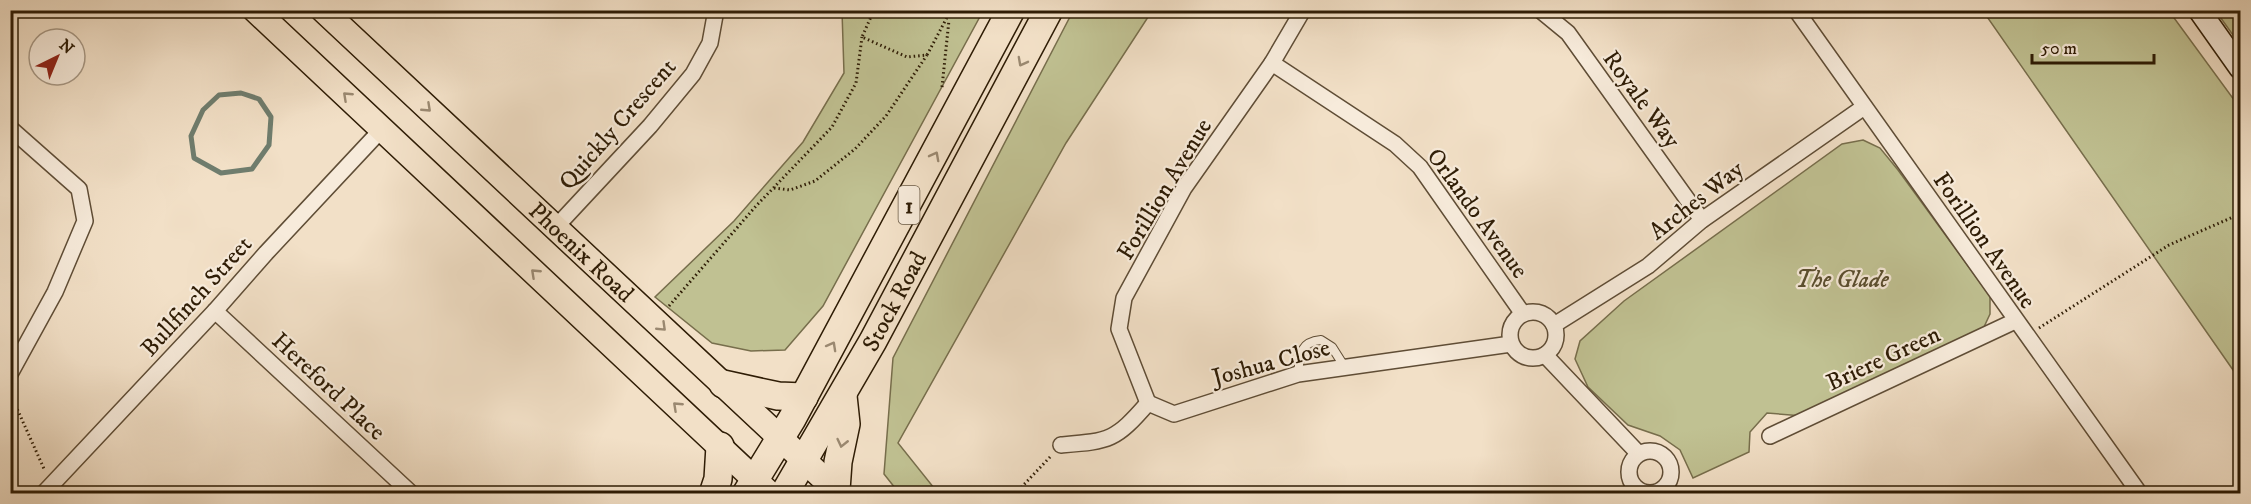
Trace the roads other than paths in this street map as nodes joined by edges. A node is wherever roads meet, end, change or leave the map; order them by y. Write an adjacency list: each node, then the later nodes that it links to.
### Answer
1 (255, 10): 14 (main road, Phoenix Road, one-way to 1)
2 (323, 10): 16 (main road, Phoenix Road, one-way to 16)
3 (716, 10): 16 (street, Quickly Crescent)
4 (1011, 10): 28 (highway, Stock Road / 1, one-way to 4)
5 (1049, 10): 27 (highway, Stock Road / 1, one-way to 27)
6 (1303, 10): 10 (street, Forillion Avenue)
7 (1540, 10): 15 (street, Royale Way)
8 (1796, 10): 12 (street, Forillion Avenue)
9 (2199, 10): 11 (main road)
10 (1272, 63): 18 (street, Orlando Avenue); 29 (street, Forillion Avenue)
11 (2241, 68)
12 (1864, 107): 15 (street, Arches Way); 19 (street, Forillion Avenue)
13 (10, 128): 24 (street)
14 (382, 129): 17 (street, Bullfinch Street); 32 (main road, Phoenix Road, one-way to 14)
15 (1702, 220): 20 (street, Arches Way)
16 (555, 228): 26 (main road, Phoenix Road, one-way to 26)
17 (215, 311): 38 (street, Bullfinch Street); 41 (street, Hereford Place)
18 (1523, 314): 20 (street); 21 (street)
19 (2015, 321): 30 (street, Briere Green); 45 (street, Forillion Avenue)
20 (1554, 325): 22 (street)
21 (1511, 344): 22 (street); 23 (street, Joshua Close)
22 (1545, 356): 34 (street)
23 (1344, 366): 25 (street, Joshua Close); 25 (lane)
24 (10, 374)
25 (1298, 374): 29 (street, Joshua Close)
26 (723, 384): 28 (highway); 31 (main road, Phoenix Road)
27 (843, 396): 35 (highway, Stock Road / 1); 40 (highway, one-way to 40)
28 (804, 397): 31 (highway, Stock Road / 1)
29 (1148, 403): 33 (street)
30 (1770, 436)
31 (780, 439): 35 (main road, Phoenix Road); 37 (highway, Stock Road / 1)
32 (720, 446): 37 (main road, Phoenix Road); 42 (highway)
33 (1061, 446)
34 (1638, 453): 36 (street); 39 (street)
35 (804, 461): 40 (main road, Phoenix Road); 43 (highway, Stock Road / 1)
36 (1632, 484): 39 (street); 44 (street)
37 (757, 489)
38 (47, 490)
39 (1668, 490)
40 (838, 492)
41 (412, 494)
42 (713, 494)
43 (784, 494)
44 (1619, 494)
45 (2140, 494)

